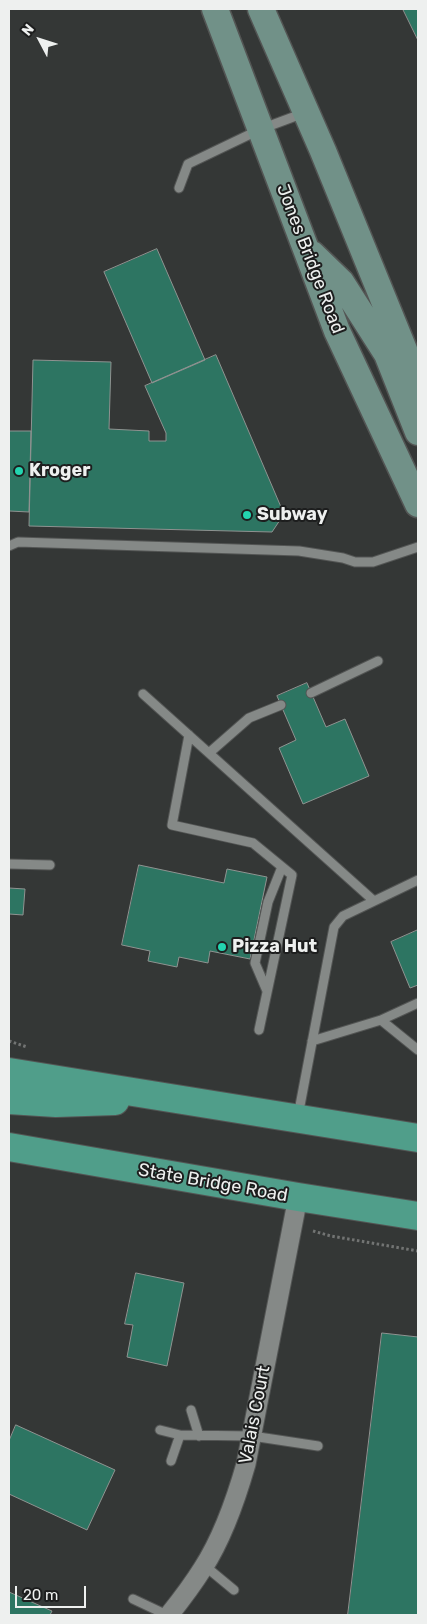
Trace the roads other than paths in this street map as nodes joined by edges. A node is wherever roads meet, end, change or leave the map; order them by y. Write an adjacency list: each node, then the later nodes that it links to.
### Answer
1 (215, 9): 4 (main road, Jones Bridge Road)
2 (262, 9): 3 (main road)
3 (306, 112): 4 (lane); 7 (main road)
4 (261, 129): 5 (lane); 6 (main road, Jones Bridge Road)
5 (179, 188)
6 (306, 248): 8 (main road); 9 (main road, Jones Bridge Road)
7 (418, 384)
8 (418, 432)
9 (418, 504)
10 (9, 546): 11 (lane)
11 (418, 547)
12 (378, 661): 13 (lane)
13 (312, 692)
14 (143, 694): 16 (lane)
15 (281, 705): 17 (lane)
16 (189, 735): 17 (lane); 20 (lane)
17 (209, 753): 22 (lane)
18 (9, 864): 19 (lane)
19 (50, 865)
20 (282, 867): 23 (lane); 23 (lane)
21 (418, 880): 22 (lane)
22 (374, 901): 27 (lane)
23 (268, 991): 26 (lane)
24 (418, 1003): 25 (lane)
25 (381, 1020): 27 (lane); 28 (lane)
26 (259, 1030)
27 (312, 1041): 32 (lane)
28 (418, 1050)
29 (9, 1072): 31 (highway)
30 (9, 1100): 31 (highway)
31 (184, 1100): 32 (highway)
32 (298, 1118): 33 (highway)
33 (418, 1138)
34 (9, 1147): 35 (highway, State Bridge Road)
35 (298, 1198): 36 (highway, State Bridge Road); 41 (street, Valais Court)
36 (418, 1216)
37 (191, 1410): 40 (lane)
38 (160, 1430): 39 (lane)
39 (180, 1435): 40 (lane); 43 (lane)
40 (200, 1436): 41 (lane)
41 (252, 1436): 42 (lane); 44 (street, Valais Court)
42 (318, 1446)
43 (171, 1461)
44 (204, 1566): 45 (lane); 47 (street, Valais Court)
45 (234, 1590)
46 (133, 1599): 47 (lane)
47 (168, 1615)

